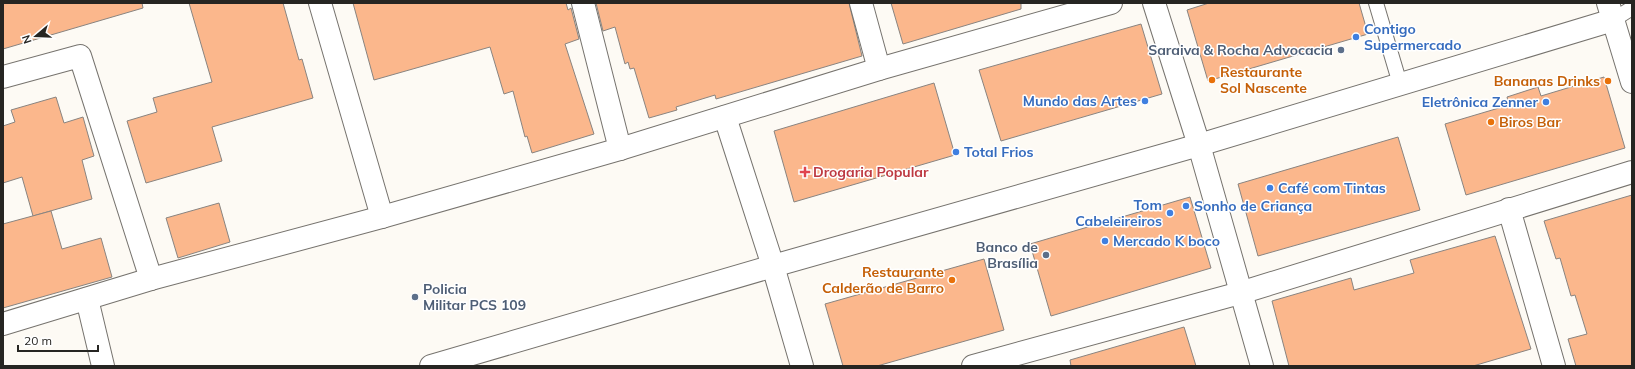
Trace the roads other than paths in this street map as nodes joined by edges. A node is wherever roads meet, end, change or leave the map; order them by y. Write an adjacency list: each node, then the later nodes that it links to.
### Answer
1 (320, 3): 18 (street)
2 (583, 3): 15 (street)
3 (861, 3): 9 (street)
4 (1111, 3): 9 (street)
5 (1154, 3): 14 (street)
6 (1376, 3): 12 (lane)
7 (1632, 8): 8 (lane)
8 (1610, 11): 11 (street); 12 (street)
9 (880, 69): 13 (street)
10 (3, 77): 20 (street)
11 (1632, 82)
12 (1400, 84): 14 (street)
13 (725, 117): 15 (street); 19 (street)
14 (1199, 145): 19 (street); 21 (street)
15 (620, 149): 18 (street)
16 (1632, 172): 17 (street)
17 (1509, 209): 21 (street); 29 (street)
18 (382, 217): 20 (street)
19 (773, 266): 25 (street); 26 (street)
20 (151, 279): 22 (street)
21 (1240, 293): 27 (street); 28 (street)
22 (87, 299): 23 (street); 24 (street)
23 (3, 324)
24 (103, 366)
25 (431, 366)
26 (802, 366)
27 (973, 366)
28 (1262, 366)
29 (1554, 366)

